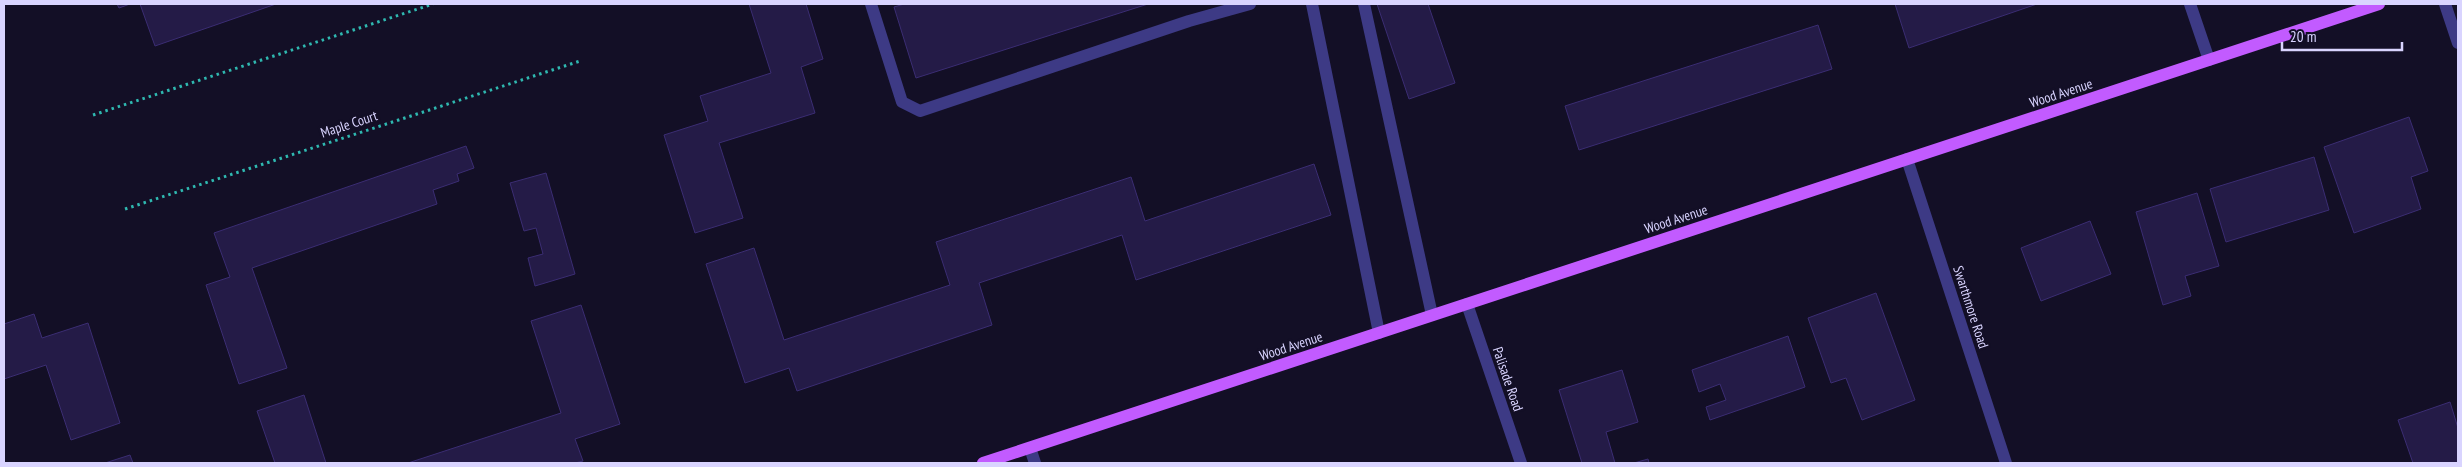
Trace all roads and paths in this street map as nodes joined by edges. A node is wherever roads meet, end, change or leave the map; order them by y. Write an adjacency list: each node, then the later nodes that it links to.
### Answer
1 (433, 4): 12 (path)
2 (871, 4): 3 (street)
3 (1250, 4)
4 (1312, 4): 17 (street)
5 (1364, 4): 16 (street)
6 (2190, 4): 10 (street)
7 (2379, 4): 10 (main road, Wood Avenue)
8 (2445, 4): 9 (street)
9 (2458, 43)
10 (2209, 60): 13 (main road, Wood Avenue)
11 (580, 61): 14 (path, Maple Court)
12 (93, 115)
13 (1908, 159): 15 (main road, Wood Avenue); 22 (street, Swarthmore Road)
14 (125, 209)
15 (1466, 304): 16 (main road, Wood Avenue); 21 (street, Palisade Road)
16 (1432, 315): 17 (main road, Wood Avenue)
17 (1379, 332): 18 (main road, Wood Avenue)
18 (1030, 448): 19 (main road, Wood Avenue); 20 (street)
19 (983, 463)
20 (1035, 463)
21 (1521, 463)
22 (2006, 463)

